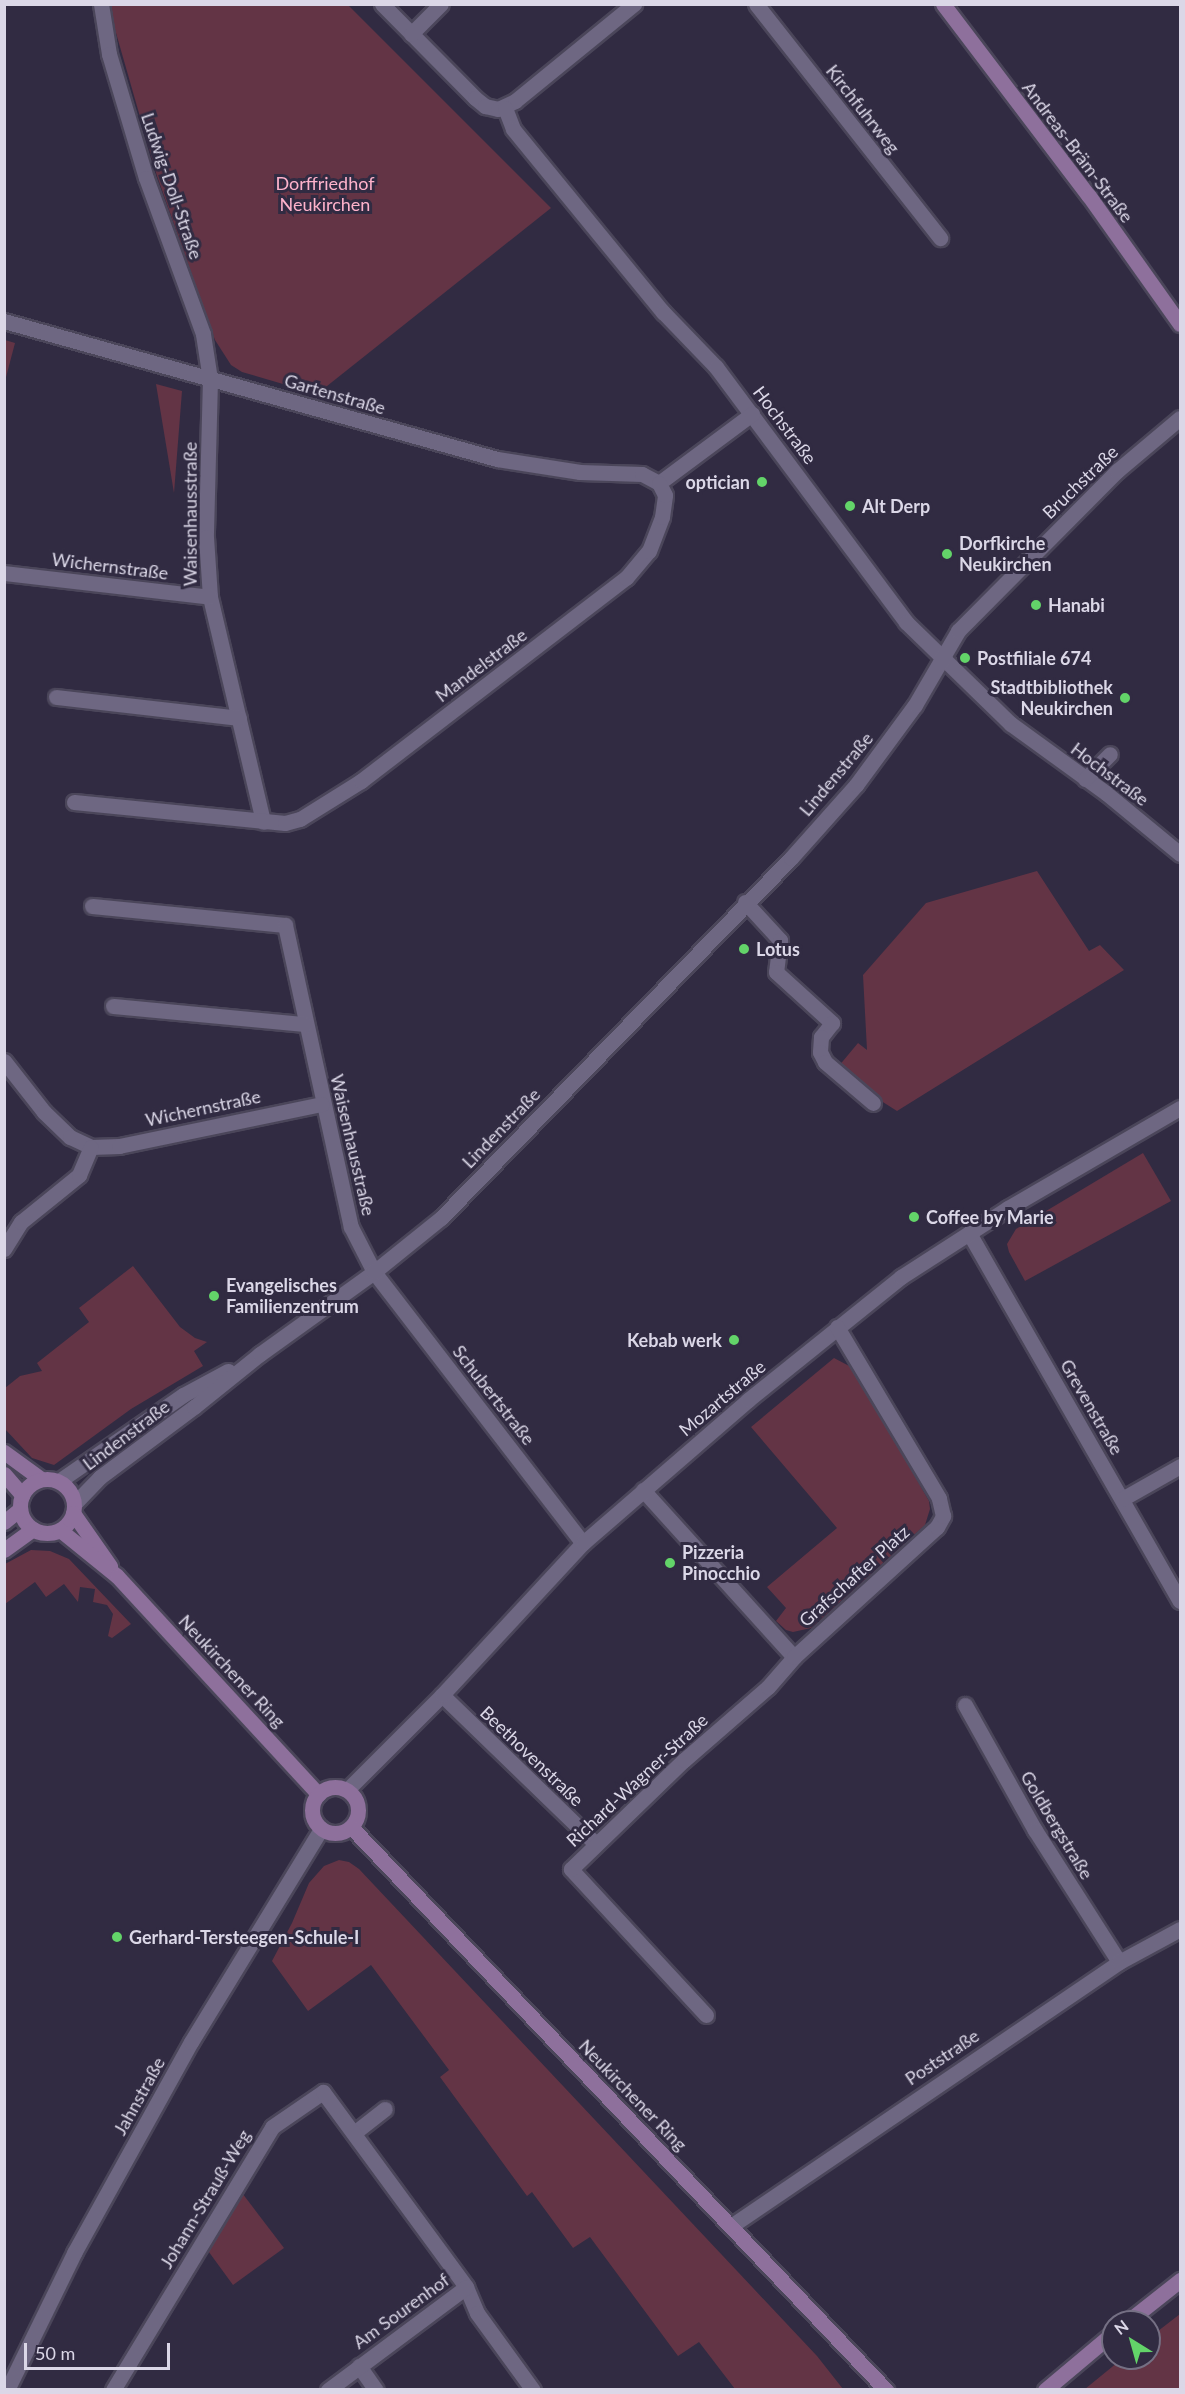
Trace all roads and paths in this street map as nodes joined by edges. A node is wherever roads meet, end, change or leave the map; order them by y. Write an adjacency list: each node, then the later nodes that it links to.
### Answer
1 (101, 4): 12 (street, Ludwig-Doll-Straße)
2 (382, 4): 7 (street)
3 (441, 4): 7 (street)
4 (634, 4): 8 (street)
5 (756, 4): 9 (street, Kirchfuhrweg)
6 (943, 4): 11 (street, Andreas-Bräm-Straße)
7 (411, 34): 8 (street)
8 (505, 108): 13 (street, Hochstraße)
9 (940, 238)
10 (4, 321): 12 (street, Gartenstraße)
11 (1180, 324)
12 (210, 379): 15 (street, Gartenstraße); 17 (street, Waisenhausstraße)
13 (752, 414): 15 (street); 18 (street, Hochstraße)
14 (1180, 418): 18 (street, Bruchstraße)
15 (659, 483): 24 (street, Mandelstraße)
16 (4, 573): 17 (street, Wichernstraße)
17 (210, 597): 20 (street, Waisenhausstraße)
18 (943, 661): 22 (street, Hochstraße); 26 (street, Lindenstraße)
19 (56, 697): 20 (street)
20 (239, 718): 24 (street, Waisenhausstraße)
21 (1110, 754): 22 (street)
22 (1085, 779): 25 (street, Hochstraße)
23 (74, 802): 24 (street)
24 (263, 822)
25 (1180, 854)
26 (746, 902): 31 (street); 37 (street, Lindenstraße)
27 (92, 906): 29 (street, Waisenhausstraße)
28 (113, 1006): 29 (street)
29 (305, 1024): 32 (street, Waisenhausstraße)
30 (4, 1061): 34 (street)
31 (873, 1103)
32 (322, 1104): 34 (street, Wichernstraße); 37 (street, Waisenhausstraße)
33 (1180, 1108): 35 (street, Mozartstraße)
34 (91, 1147): 36 (street)
35 (969, 1233): 38 (street, Mozartstraße); 46 (street, Grevenstraße)
36 (4, 1250)
37 (374, 1272): 39 (street, Lindenstraße); 52 (street, Schubertstraße)
38 (837, 1328): 45 (street, Mozartstraße); 56 (street, Grafschafter Platz)
39 (260, 1354): 44 (street, Lindenstraße); 48 (street, Lindenstraße)
40 (4, 1452): 43 (street)
41 (1180, 1466): 46 (street)
42 (4, 1474): 47 (street)
43 (41, 1479): 44 (street); 47 (street)
44 (59, 1481): 48 (street)
45 (643, 1490): 52 (street, Mozartstraße); 56 (street)
46 (1122, 1499): 55 (street, Grevenstraße)
47 (21, 1502): 49 (street); 50 (street)
48 (73, 1508): 51 (street); 54 (street, Neukirchener Ring)
49 (4, 1522)
50 (33, 1529): 51 (street); 53 (street)
51 (60, 1530): 54 (street, Neukirchener Ring)
52 (583, 1543): 57 (street, Mozartstraße)
53 (4, 1550)
54 (117, 1576): 60 (street, Neukirchener Ring)
55 (1180, 1601)
56 (794, 1657): 63 (street, Richard-Wagner-Straße)
57 (442, 1695): 59 (street, Mozartstraße); 63 (street, Beethovenstraße)
58 (965, 1705): 65 (street, Goldbergstraße)
59 (347, 1790): 60 (street); 61 (street)
60 (318, 1794): 62 (street)
61 (351, 1827): 62 (street); 69 (street, Neukirchener Ring)
62 (321, 1830): 75 (street, Jahnstraße)
63 (596, 1844): 66 (street, Richard-Wagner-Straße)
64 (1180, 1929): 65 (street, Poststraße)
65 (1119, 1962): 69 (street, Poststraße)
66 (706, 2015)
67 (385, 2109): 68 (street)
68 (354, 2133): 71 (street, Johann-Strauß-Weg); 76 (street, Johann-Strauß-Weg)
69 (731, 2226): 80 (street, Neukirchener Ring)
70 (1180, 2280): 72 (street)
71 (466, 2287): 74 (street, Am Sourenhof); 79 (street, Johann-Strauß-Weg)
72 (1142, 2310)
73 (1101, 2343): 81 (street)
74 (359, 2366): 77 (street, Am Sourenhof); 78 (street, Am Sourenhof)
75 (7, 2390)
76 (113, 2390)
77 (328, 2390)
78 (376, 2390)
79 (533, 2390)
80 (886, 2390)
81 (1045, 2390)

